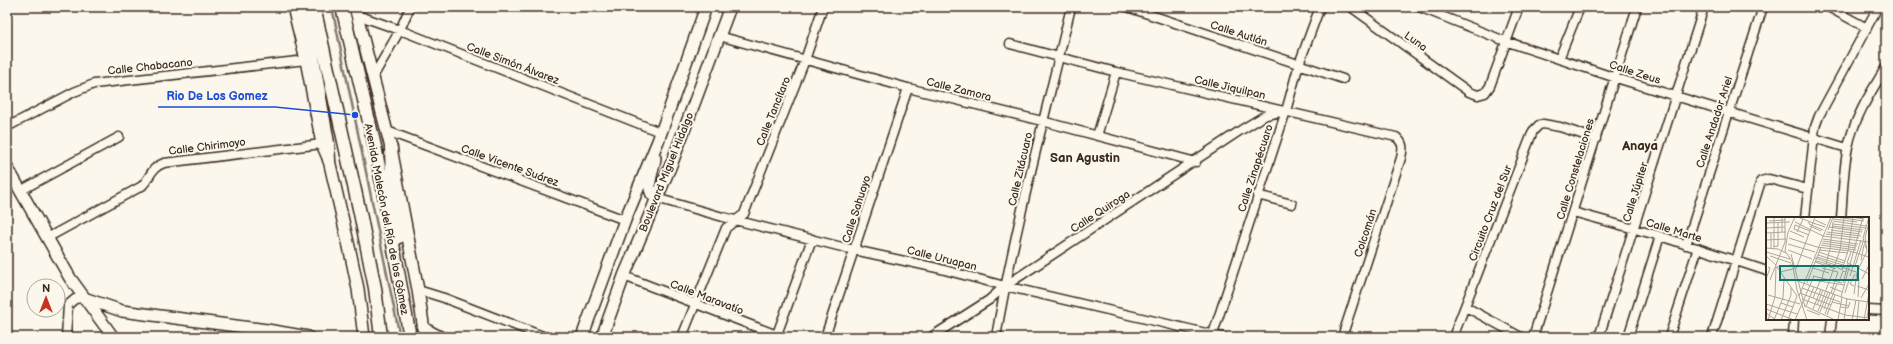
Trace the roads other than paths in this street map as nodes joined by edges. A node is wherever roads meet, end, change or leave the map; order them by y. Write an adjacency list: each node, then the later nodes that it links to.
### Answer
1 (293, 7): 29 (street)
2 (305, 7): 53 (main road); 70 (main road)
3 (314, 7): 70 (main road)
4 (342, 7): 77 (main road, Avenida Malecón del Río de los Gómez)
5 (410, 7): 23 (street)
6 (706, 7): 46 (street, Boulevard Miguel Hidalgo)
7 (730, 7): 24 (street, Boulevard Miguel Hidalgo)
8 (823, 7): 30 (street, Calle Tancítaro)
9 (1071, 7): 27 (street, Calle Zitácuaro)
10 (1127, 7): 31 (street, Calle Autlán)
11 (1320, 7): 31 (street, Calle Zinapécuaro)
12 (1351, 7): 25 (street, Luna)
13 (1420, 7): 25 (street, Calle Zeus)
14 (1519, 7): 25 (street)
15 (1580, 7): 28 (street)
16 (1637, 7): 35 (street, Calle Constelaciones)
17 (1704, 7): 38 (street, Calle Júpiter)
18 (1763, 7): 40 (street, Calle Andador Ariel)
19 (1828, 7): 22 (street)
20 (1878, 7): 22 (street)
21 (356, 11): 23 (street, Calle Simón Álvarez); 34 (street, Avenida Malecón del Río de los Gómez)
22 (1867, 28): 48 (street)
23 (400, 30): 34 (street); 46 (street, Calle Simón Álvarez)
24 (718, 36): 30 (street, Calle Zamora); 59 (street, Boulevard Miguel Hidalgo)
25 (1506, 41): 28 (street, Calle Zeus)
26 (1010, 44): 27 (street, Calle Jiquilpan)
27 (1060, 57): 33 (street, Calle Jiquilpan); 41 (street, Calle Zitácuaro)
28 (1559, 59): 35 (street, Calle Zeus)
29 (306, 60): 42 (street, Calle Chabacano); 50 (street)
30 (805, 60): 37 (street, Calle Zamora); 65 (street, Calle Tancítaro)
31 (1299, 64): 36 (street, Calle Autlán); 39 (street, Calle Zinapécuaro)
32 (1886, 67): 52 (street)
33 (1116, 72): 39 (street, Calle Jiquilpan); 44 (street)
34 (373, 77): 43 (street, Avenida Malecón del Río de los Gómez)
35 (1616, 78): 38 (street, Calle Zeus); 49 (street, Calle Constelaciones)
36 (1343, 79)
37 (908, 88): 41 (street, Calle Zamora); 73 (street, Calle Sahuayo)
38 (1675, 96): 40 (street, Calle Zeus); 66 (street, Calle Júpiter)
39 (1286, 111): 47 (street, Calle Jiquilpan); 54 (street, Calle Quiroga); 58 (street, Calle Zinapécuaro)
40 (1729, 112): 48 (street, Calle Zeus); 71 (street, Calle Andador Ariel)
41 (1042, 121): 44 (street, Calle Zamora); 78 (street, Calle Zitácuaro)
42 (7, 127)
43 (387, 131): 51 (street, Avenida Malecón del Río de los Gómez); 64 (street, Calle Vicente Suárez)
44 (1097, 136): 54 (street, Calle Zamora)
45 (119, 137): 57 (street)
46 (659, 137): 59 (street); 64 (street, Boulevard Miguel Hidalgo)
47 (1396, 137): 105 (street, Colcomán)
48 (1816, 138): 52 (street, Calle Zeus); 56 (street)
49 (1596, 139): 61 (street, Calle Constelaciones); 82 (street, Circuito Cruz del Sur)
50 (322, 144): 53 (street); 68 (street, Calle Chirimoyo)
51 (391, 148): 77 (main road); 79 (street, Avenida Malecón del Río de los Gómez)
52 (1846, 148): 63 (street)
53 (329, 160): 93 (street)
54 (1196, 162): 78 (street, Calle Quiroga)
55 (7, 167): 57 (street)
56 (1808, 189): 62 (street); 74 (street)
57 (20, 191): 68 (street)
58 (1257, 196): 60 (street); 89 (street, Calle Zinapécuaro)
59 (656, 198): 65 (street, Calle Uruapan); 76 (street, Boulevard Miguel Hidalgo)
60 (1292, 204)
61 (1573, 212): 66 (street, Calle Marte); 108 (street, Calle Constelaciones)
62 (1805, 217)
63 (1841, 217)
64 (625, 220): 98 (street, Boulevard Miguel Hidalgo)
65 (737, 220): 69 (street, Calle Uruapan); 81 (street, Calle Tancítaro)
66 (1635, 229): 67 (street, Calle Marte); 109 (street, Calle Júpiter)
67 (1660, 236): 71 (street, Calle Marte); 110 (street)
68 (47, 238): 80 (street)
69 (812, 239): 73 (street, Calle Uruapan); 88 (street)
70 (365, 240): 94 (main road)
71 (1686, 245): 72 (street, Calle Marte)
72 (1698, 248): 74 (street, Calle Marte); 111 (street)
73 (854, 250): 78 (street, Calle Uruapan); 101 (street, Calle Sahuayo)
74 (1736, 261): 75 (street, Calle Marte); 112 (street)
75 (1766, 271)
76 (624, 276): 81 (street, Calle Maravatío); 99 (street, Boulevard Miguel Hidalgo)
77 (399, 280): 95 (main road, Avenida Malecón del Río de los Gómez)
78 (1005, 286): 89 (street, Calle Uruapan); 102 (street, Calle Quiroga); 103 (street, Calle Zitácuaro)
79 (418, 290): 87 (street, Avenida Malecón del Río de los Gómez); 97 (street)
80 (84, 298): 90 (street); 91 (street); 92 (street)
81 (695, 304): 88 (street, Calle Maravatío); 100 (street, Calle Tancítaro)
82 (1466, 307): 106 (street, Circuito Cruz del Sur); 107 (street)
83 (1869, 310): 84 (street)
84 (1886, 311)
85 (1794, 320): 113 (street)
86 (1832, 320): 114 (street)
87 (424, 332): 96 (street)
88 (778, 336)
89 (1212, 336): 104 (street, Calle Uruapan)
90 (66, 337)
91 (113, 337)
92 (308, 337)
93 (364, 337)
94 (381, 337)
95 (410, 337)
96 (440, 337)
97 (545, 337)
98 (582, 337)
99 (602, 337)
100 (682, 337)
101 (825, 337)
102 (931, 337)
103 (996, 337)
104 (1223, 337)
105 (1342, 337)
106 (1453, 337)
107 (1521, 337)
108 (1534, 337)
109 (1599, 337)
110 (1628, 337)
111 (1669, 337)
112 (1712, 337)
113 (1793, 337)
114 (1830, 337)

